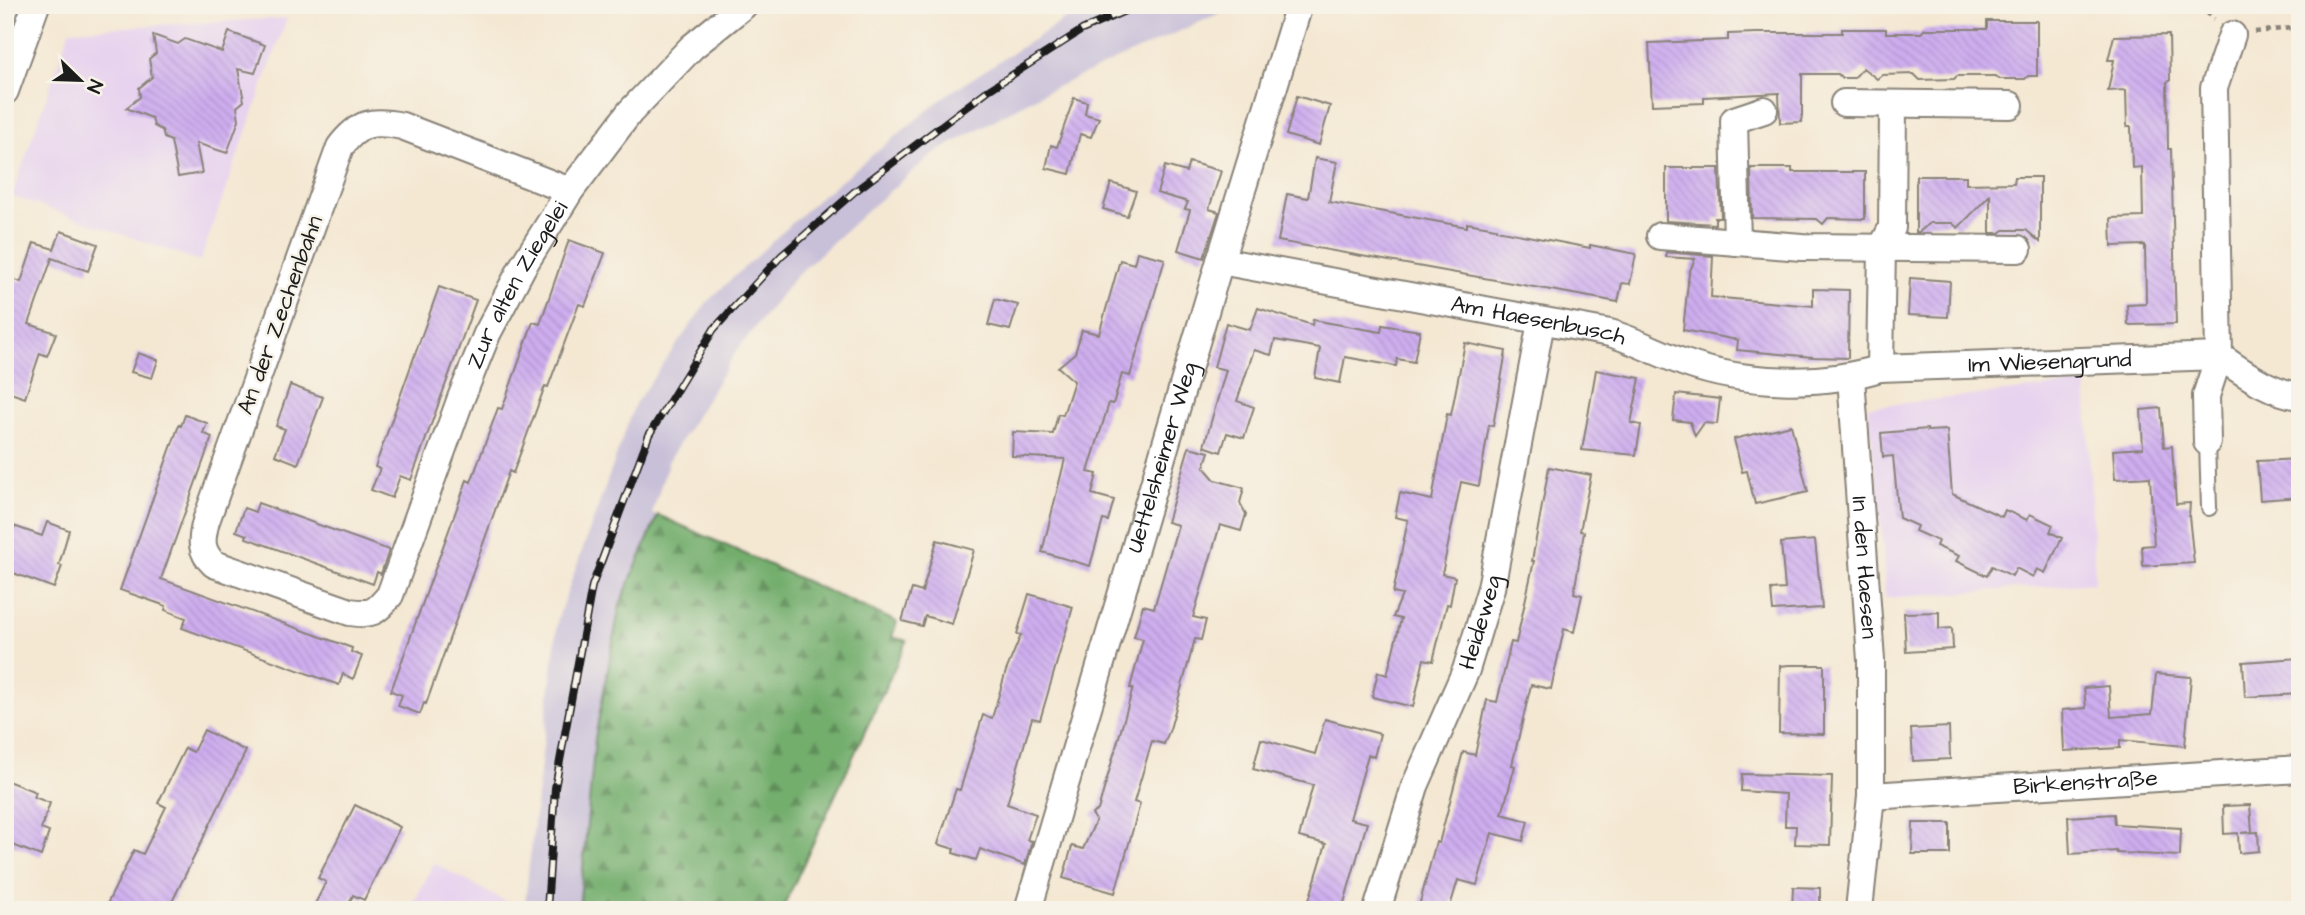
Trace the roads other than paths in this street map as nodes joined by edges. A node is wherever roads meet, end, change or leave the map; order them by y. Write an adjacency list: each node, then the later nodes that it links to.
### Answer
1 (36, 5): 5 (street)
2 (744, 5): 10 (street, Zur alten Ziegelei)
3 (1299, 5): 15 (street, Uettelsheimer Weg)
4 (2232, 35): 17 (street)
5 (5, 91)
6 (1844, 103): 7 (street)
7 (1894, 104): 8 (street); 13 (street)
8 (2010, 105)
9 (1764, 110): 12 (street)
10 (570, 191): 23 (street, Zur alten Ziegelei); 23 (street, An der Zechenbahn)
11 (1660, 236): 12 (street)
12 (1737, 242): 13 (street)
13 (1882, 247): 14 (street); 18 (street)
14 (2018, 249)
15 (1220, 261): 16 (street, Am Haesenbusch); 26 (street, Uettelsheimer Weg)
16 (1541, 321): 19 (street, Am Haesenbusch); 27 (street, Heideweg)
17 (2219, 356): 18 (street, Im Wiesengrund); 20 (street); 21 (street)
18 (1880, 368): 19 (street)
19 (1851, 377): 25 (street, In den Haesen)
20 (2300, 396)
21 (2207, 442): 22 (lane)
22 (2209, 508)
23 (368, 614)
24 (2300, 769): 25 (street, Birkenstraße)
25 (1871, 796): 28 (street, In den Haesen)
26 (1028, 910)
27 (1377, 910)
28 (1859, 910)

